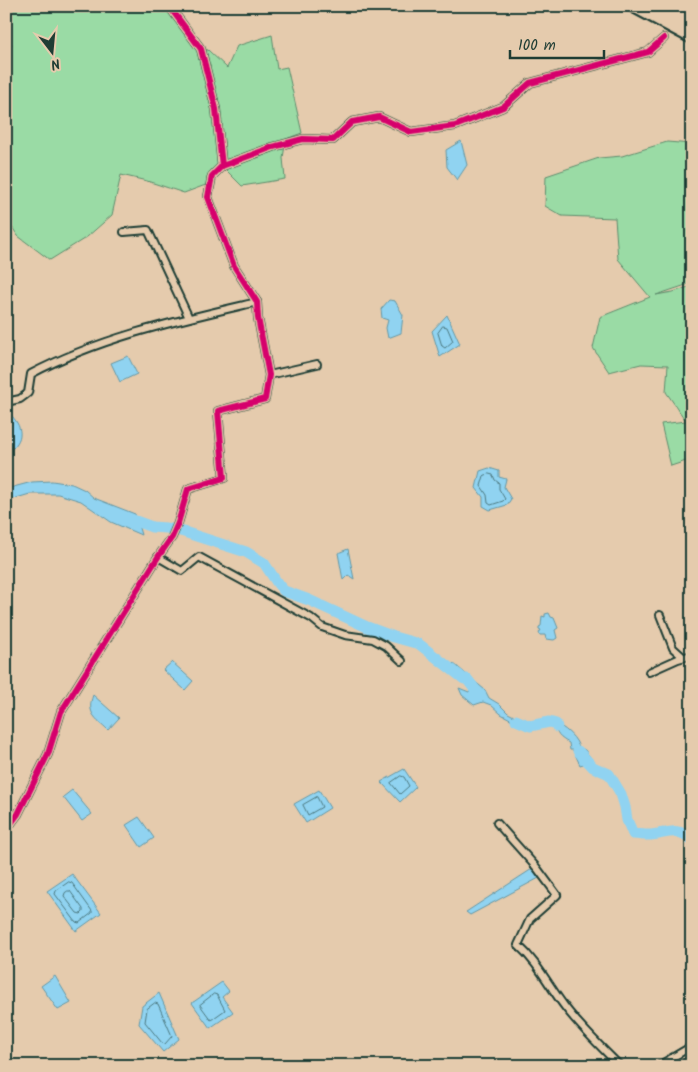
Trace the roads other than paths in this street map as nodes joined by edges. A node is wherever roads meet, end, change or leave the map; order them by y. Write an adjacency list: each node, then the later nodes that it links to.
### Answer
1 (169, 6): 3 (street)
2 (664, 38): 3 (street)
3 (222, 166): 5 (street)
4 (124, 232): 6 (street)
5 (257, 302): 6 (street); 8 (street)
6 (189, 318): 9 (street)
7 (317, 364): 8 (street)
8 (269, 375): 10 (street)
9 (6, 402)
10 (158, 556): 14 (street); 17 (street)
11 (660, 614): 13 (street)
12 (692, 655): 13 (street)
13 (683, 657): 15 (street)
14 (402, 661)
15 (649, 672)
16 (497, 823): 19 (street)
17 (6, 830)
18 (692, 1046): 20 (street)
19 (620, 1066)
20 (658, 1066)

